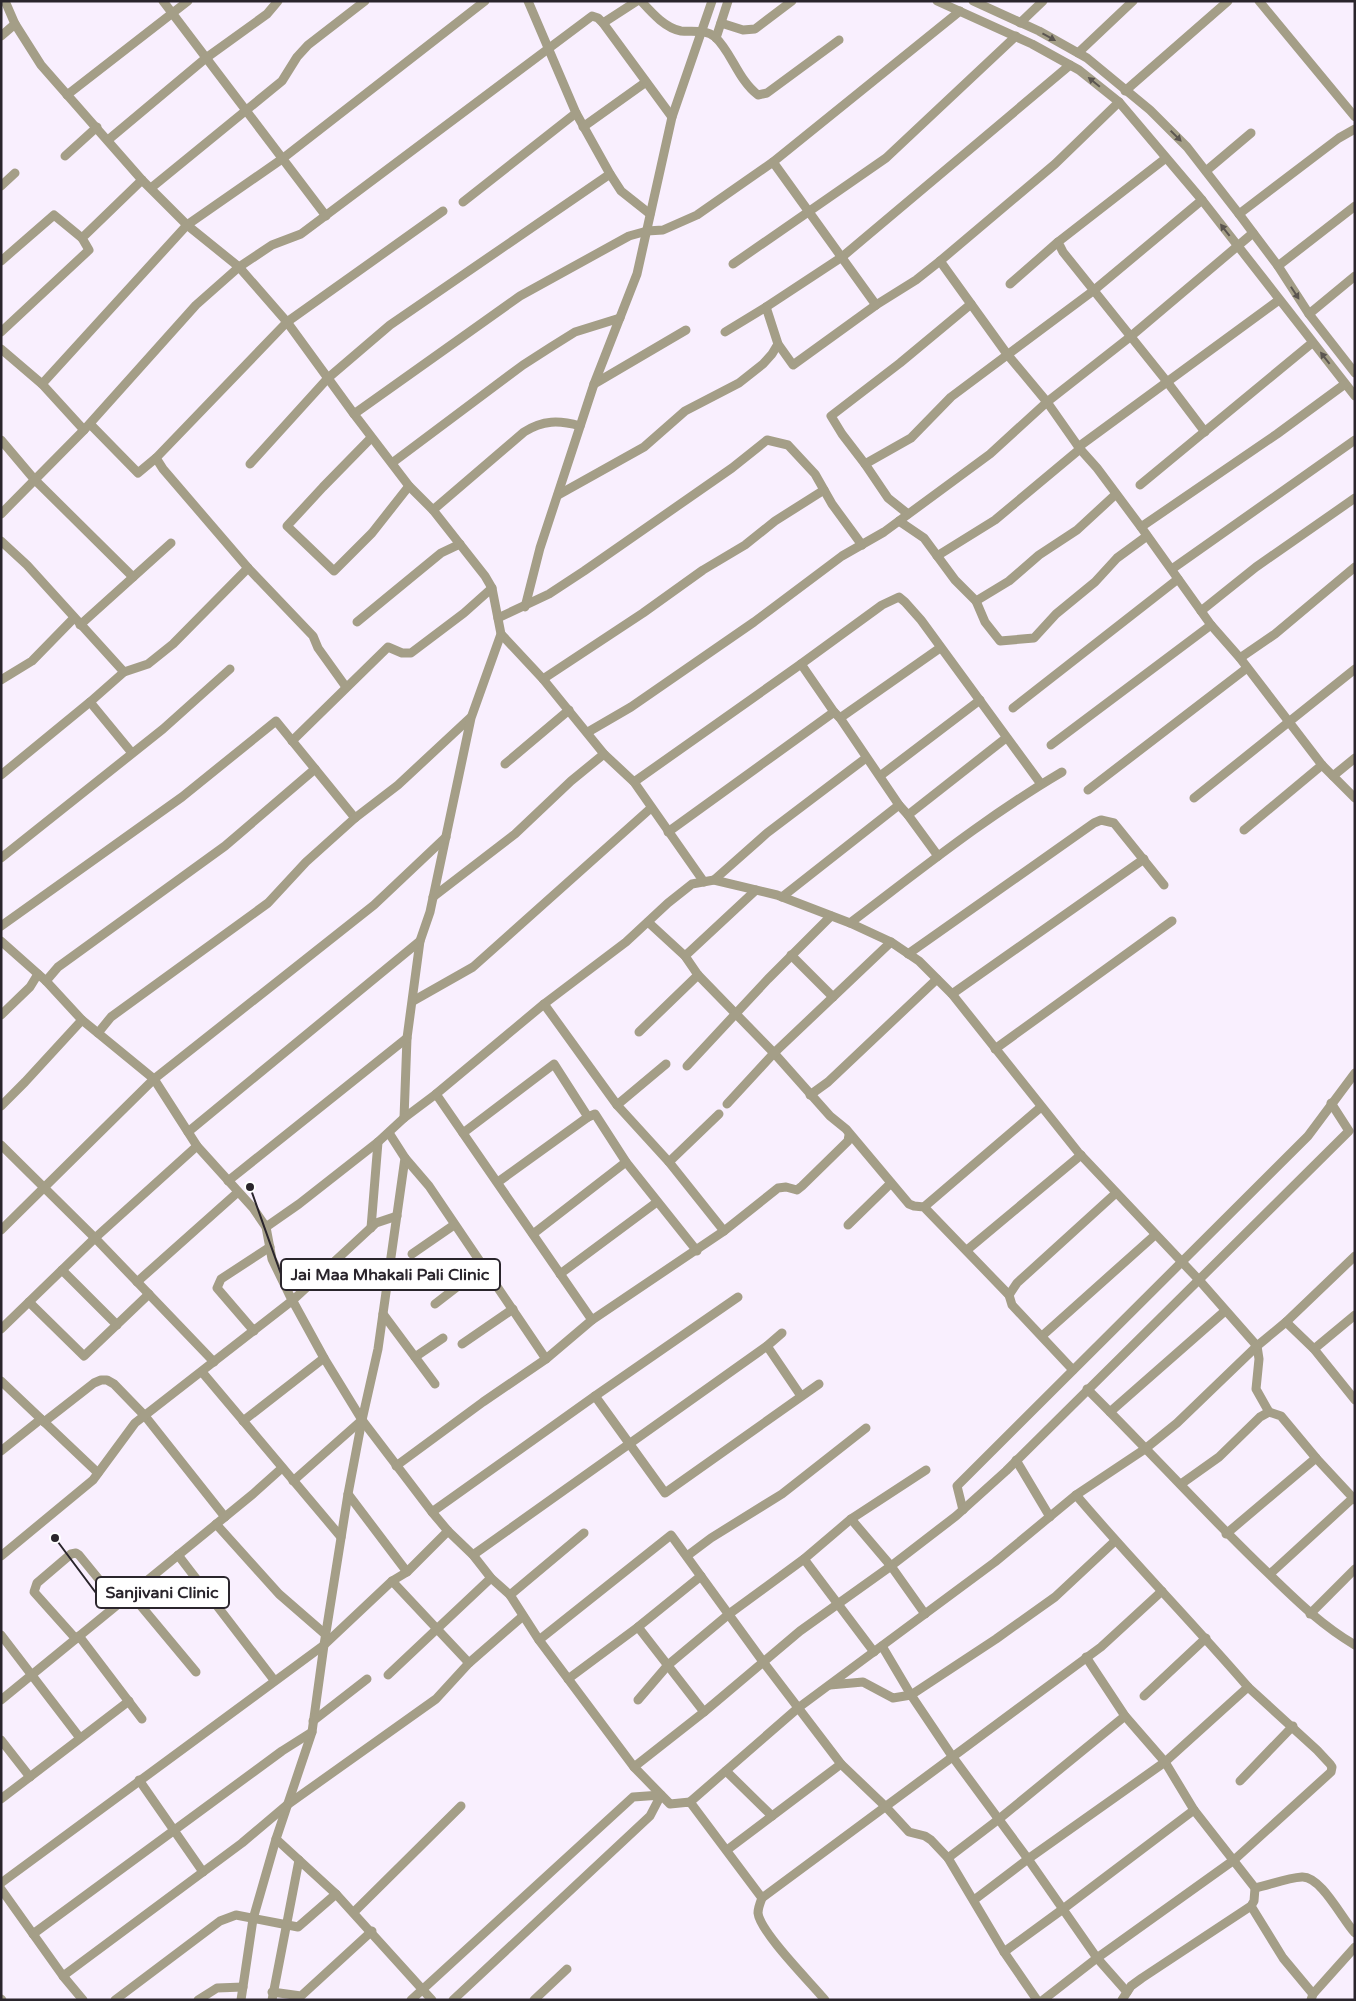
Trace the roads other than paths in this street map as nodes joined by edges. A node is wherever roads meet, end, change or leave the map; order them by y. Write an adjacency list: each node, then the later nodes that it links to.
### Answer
1 (5, 1): 24 (street)
2 (163, 1): 20 (street)
3 (188, 1): 20 (street)
4 (278, 1): 32 (street)
5 (365, 1): 38 (street)
6 (485, 1): 49 (street)
7 (528, 1): 30 (street)
8 (637, 1): 21 (street)
9 (641, 1): 25 (street)
10 (712, 1): 25 (street)
11 (728, 1): 22 (street)
12 (792, 1): 22 (street)
13 (938, 1): 19 (street)
14 (973, 1): 23 (street)
15 (1043, 1): 23 (street)
16 (1133, 1): 31 (street)
17 (1228, 1): 35 (street)
18 (1259, 1): 41 (street)
19 (960, 11): 27 (street); 50 (street)
20 (172, 13): 32 (street); 36 (street)
21 (603, 23): 30 (street); 34 (street)
22 (720, 23): 28 (street)
23 (1020, 23): 31 (street, one-way to 31)
24 (15, 24): 26 (street); 36 (street)
25 (701, 31): 28 (street); 40 (street)
26 (1, 36)
27 (1016, 36): 33 (street); 61 (street)
28 (716, 38): 29 (street)
29 (839, 40)
30 (549, 48): 39 (street); 64 (street)
31 (1078, 53): 35 (street)
32 (206, 58): 38 (street); 46 (street)
33 (1070, 65): 37 (street, one-way to 33); 71 (street)
34 (646, 82): 40 (street); 43 (street)
35 (1125, 90): 51 (street, one-way to 51)
36 (67, 94): 42 (street)
37 (1119, 102): 48 (street); 73 (street)
38 (246, 111): 49 (street); 56 (street)
39 (576, 113): 43 (street); 58 (street)
40 (672, 117): 62 (street)
41 (1355, 117)
42 (97, 127): 46 (street); 47 (street)
43 (583, 127): 53 (street)
44 (1355, 129): 63 (street)
45 (1251, 133): 51 (street)
46 (108, 140): 54 (street)
47 (65, 156)
48 (1166, 158): 57 (street); 69 (street)
49 (282, 159): 64 (street); 65 (street)
50 (774, 162): 61 (street); 66 (street)
51 (1206, 171): 63 (street)
52 (15, 173): 55 (street)
53 (610, 174): 62 (street); 96 (street)
54 (142, 180): 56 (street); 68 (street)
55 (1, 186)
56 (151, 188): 65 (street)
57 (1202, 200): 70 (street, one-way to 57); 79 (street)
58 (463, 202)
59 (1355, 206): 75 (street)
60 (443, 211): 86 (street)
61 (808, 212): 71 (street); 74 (street)
62 (650, 214): 66 (street)
63 (1239, 214): 67 (street)
64 (326, 216): 76 (street)
65 (187, 225): 76 (street); 98 (street)
66 (647, 231): 85 (street); 103 (street)
67 (1253, 233): 70 (street); 75 (street)
68 (82, 238): 72 (street); 88 (street)
69 (1058, 242): 78 (street); 79 (street)
70 (1238, 246): 80 (street); 90 (street)
71 (842, 257): 82 (street); 83 (street)
72 (1, 261)
73 (940, 261): 81 (street); 82 (street)
74 (733, 264)
75 (1278, 266): 84 (street, one-way to 84)
76 (239, 267): 86 (street); 105 (street)
77 (1355, 276): 84 (street)
78 (1010, 284)
79 (1093, 290): 90 (street); 94 (street)
80 (1278, 300): 91 (street); 97 (street)
81 (970, 304): 94 (street); 114 (street)
82 (876, 305): 92 (street)
83 (766, 307): 89 (street); 92 (street)
84 (1309, 314): 95 (street)
85 (620, 318): 99 (street); 112 (street)
86 (287, 322): 96 (street); 111 (street)
87 (686, 330): 99 (street)
88 (1, 332)
89 (725, 332)
90 (1130, 338): 97 (street); 102 (street)
91 (1312, 343): 100 (street, one-way to 91); 106 (street)
92 (778, 344): 120 (street)
93 (1, 349): 98 (street)
94 (1007, 354): 102 (street); 114 (street)
95 (1353, 368)
96 (328, 378): 103 (street); 113 (street)
97 (1168, 382): 106 (street); 110 (street)
98 (42, 384): 105 (street)
99 (594, 384): 104 (street)
100 (1344, 384): 101 (street); 126 (street)
101 (1355, 396)
102 (1047, 402): 110 (street); 124 (street)
103 (354, 414): 107 (street)
104 (580, 426): 120 (street); 122 (street)
105 (87, 427): 111 (street); 115 (street)
106 (1205, 432): 116 (street)
107 (371, 438): 112 (street); 117 (street)
108 (1, 440): 115 (street)
109 (1355, 440): 135 (street)
110 (1081, 447): 119 (street); 132 (street)
111 (156, 458): 134 (street)
112 (392, 463): 117 (street)
113 (250, 464)
114 (865, 464): 124 (street)
115 (34, 479): 123 (street); 136 (street)
116 (1140, 485)
117 (409, 486): 122 (street)
118 (824, 490): 131 (street); 140 (street); 154 (street)
119 (1116, 494): 126 (street); 139 (street)
120 (558, 495): 140 (street)
121 (1355, 498): 141 (street)
122 (432, 510): 130 (street)
123 (1, 514)
124 (908, 514): 125 (street)
125 (899, 521): 131 (street); 132 (street)
126 (1142, 527): 127 (street)
127 (1148, 536): 135 (street); 139 (street)
128 (1, 541): 143 (street)
129 (171, 543): 136 (street)
130 (460, 544): 138 (street); 144 (street)
131 (862, 545): 164 (street)
132 (938, 556): 139 (street)
133 (1355, 567): 148 (street)
134 (248, 568): 153 (street); 156 (street)
135 (1172, 569): 137 (street)
136 (133, 577): 143 (street)
137 (1178, 579): 141 (street); 159 (street)
138 (492, 588): 142 (street); 156 (street)
139 (976, 601)
140 (524, 607): 142 (street)
141 (1201, 611): 145 (street)
142 (498, 618): 146 (street)
143 (77, 622): 153 (street); 155 (street)
144 (358, 622)
145 (1211, 625): 148 (street); 167 (street)
146 (501, 634): 154 (street); 162 (street)
147 (940, 648): 149 (street); 157 (street); 161 (street)
148 (1240, 658): 150 (street)
149 (801, 664): 161 (street); 179 (street)
150 (1247, 668): 163 (street); 181 (street)
151 (230, 669): 168 (street)
152 (1355, 669): 163 (street)
153 (124, 672): 158 (street)
154 (543, 679): 160 (street)
155 (1, 680)
156 (346, 687): 166 (street)
157 (980, 700): 165 (street); 177 (street)
158 (90, 702): 168 (street); 176 (street)
159 (1013, 708)
160 (568, 710): 164 (street); 172 (street)
161 (837, 715): 170 (street); 189 (street)
162 (471, 718): 187 (street); 190 (street)
163 (1288, 722): 173 (street); 182 (street)
164 (588, 732): 169 (street)
165 (1006, 738): 180 (street); 186 (street)
166 (292, 741): 174 (street); 204 (street)
167 (1050, 745)
168 (132, 753): 192 (street)
169 (604, 754): 179 (street); 198 (street)
170 (866, 758): 177 (street); 194 (street)
171 (1355, 758): 178 (street)
172 (505, 764)
173 (1322, 765): 178 (street); 188 (street)
174 (315, 770): 187 (street); 214 (street)
175 (1062, 772): 180 (street)
176 (1, 775)
177 (880, 776): 184 (street)
178 (1333, 776): 183 (street)
179 (634, 782): 185 (street)
180 (1041, 784): 191 (street)
181 (1088, 790)
182 (1194, 798)
183 (1354, 798)
184 (899, 805): 186 (street); 199 (street)
185 (651, 808): 189 (street); 217 (street)
186 (908, 815): 191 (street)
187 (355, 818): 223 (street)
188 (1244, 830)
189 (668, 832): 195 (street)
190 (446, 837): 198 (street); 229 (street)
191 (938, 856): 203 (street)
192 (1, 858)
193 (1144, 859): 196 (street); 208 (street); 215 (street)
194 (714, 880): 195 (street); 197 (street)
195 (704, 882): 202 (street)
196 (1164, 885)
197 (756, 890): 199 (street); 210 (street)
198 (433, 897): 206 (street)
199 (782, 898): 200 (street)
200 (831, 916): 203 (street); 209 (street)
201 (1172, 921): 225 (street)
202 (648, 922): 210 (street); 218 (street)
203 (850, 923): 207 (street)
204 (1, 926)
205 (1, 941): 211 (street)
206 (420, 941): 217 (street); 241 (street)
207 (892, 942): 208 (street); 216 (street)
208 (908, 954): 213 (street)
209 (791, 955): 216 (street); 219 (street)
210 (685, 956): 212 (street)
211 (38, 974): 214 (street); 220 (street)
212 (698, 975): 219 (street); 222 (street)
213 (937, 979): 215 (street); 232 (street)
214 (46, 981): 221 (street)
215 (952, 994): 225 (street)
216 (833, 997): 226 (street)
217 (413, 1001): 224 (street)
218 (544, 1004): 231 (street); 235 (street)
219 (737, 1013): 226 (street); 228 (street)
220 (1, 1015)
221 (82, 1020): 223 (street); 236 (street)
222 (640, 1032)
223 (98, 1033): 229 (street)
224 (407, 1038): 240 (street); 252 (street)
225 (995, 1049): 237 (street)
226 (774, 1052): 232 (street); 234 (street)
227 (666, 1064): 235 (street)
228 (686, 1066)
229 (154, 1079): 241 (street); 255 (street)
230 (1353, 1079): 233 (street)
231 (436, 1094): 240 (street); 243 (street)
232 (810, 1095): 244 (street)
233 (1331, 1103): 275 (street); 279 (street)
234 (727, 1104)
235 (617, 1105): 251 (street)
236 (1, 1106)
237 (1041, 1107): 248 (street); 259 (street)
238 (719, 1114): 251 (street)
239 (588, 1117): 243 (street); 250 (street); 253 (street)
240 (404, 1118): 242 (street)
241 (188, 1132): 247 (street)
242 (389, 1133): 245 (street); 249 (street)
243 (463, 1134): 253 (street)
244 (850, 1135): 254 (street); 266 (street)
245 (378, 1142): 263 (street); 264 (street)
246 (1, 1145): 255 (street)
247 (197, 1146): 252 (street); 269 (street)
248 (1080, 1155): 257 (street); 271 (street)
249 (405, 1158): 260 (street); 261 (street)
250 (626, 1162): 258 (street); 267 (street)
251 (669, 1162): 266 (street)
252 (228, 1181): 256 (street)
253 (498, 1182): 267 (street)
254 (892, 1183): 259 (street); 262 (street)
255 (44, 1188): 265 (street); 269 (street)
256 (238, 1192): 263 (street); 280 (street)
257 (1116, 1193): 268 (street); 282 (street)
258 (657, 1202): 272 (street); 278 (street)
259 (924, 1207): 271 (street)
260 (397, 1216): 264 (street); 289 (street)
261 (454, 1225): 273 (street); 276 (street)
262 (848, 1225)
263 (266, 1226): 270 (street)
264 (371, 1228): 284 (street)
265 (1, 1230)
266 (724, 1231): 272 (street)
267 (533, 1234): 278 (street)
268 (1155, 1235): 275 (street); 297 (street)
269 (95, 1238): 277 (street); 280 (street)
270 (270, 1247): 284 (street); 295 (street)
271 (967, 1250): 282 (street)
272 (697, 1251): 291 (street)
273 (412, 1254)
274 (1355, 1256): 292 (street)
275 (1182, 1262): 279 (street); 307 (street)
276 (484, 1266): 286 (street); 287 (street)
277 (62, 1270): 285 (street); 293 (street)
278 (560, 1274): 291 (street)
279 (1199, 1280): 288 (street); 312 (street)
280 (137, 1282): 281 (street)
281 (149, 1294): 293 (street); 306 (street)
282 (1009, 1295): 297 (street)
283 (738, 1297): 314 (street)
284 (293, 1300): 295 (street); 304 (street)
285 (29, 1302): 293 (street); 294 (street)
286 (435, 1304)
287 (513, 1309): 299 (street); 305 (street)
288 (1225, 1311): 301 (street); 316 (street)
289 (383, 1314): 303 (street); 319 (street)
290 (1355, 1316): 302 (street)
291 (592, 1320): 305 (street)
292 (1286, 1322): 301 (street); 302 (street)
293 (117, 1324)
294 (1, 1329)
295 (254, 1330): 306 (street)
296 (782, 1333): 300 (street)
297 (1042, 1336): 307 (street)
298 (443, 1338): 303 (street)
299 (462, 1344)
300 (767, 1346): 315 (street); 323 (street)
301 (1257, 1346): 317 (street); 324 (street)
302 (1314, 1349): 313 (street)
303 (416, 1357): 310 (street)
304 (324, 1358): 319 (street); 321 (street)
305 (546, 1359): 328 (street)
306 (214, 1362): 308 (street)
307 (1073, 1370): 337 (street)
308 (202, 1372): 318 (street); 321 (street)
309 (1, 1381): 320 (street)
310 (435, 1384)
311 (819, 1384): 315 (street)
312 (1087, 1389): 316 (street); 327 (street)
313 (1353, 1395)
314 (594, 1396): 323 (street); 338 (street)
315 (801, 1396): 323 (street)
316 (1110, 1412): 324 (street)
317 (1269, 1412): 326 (street); 333 (street)
318 (145, 1416): 320 (street); 331 (street); 339 (street)
319 (362, 1420): 328 (street); 332 (street); 334 (street)
320 (43, 1421): 325 (street); 331 (street)
321 (243, 1421): 329 (street)
322 (866, 1428): 351 (street)
323 (628, 1444): 348 (street)
324 (1146, 1448): 333 (street); 335 (street)
325 (1, 1451)
326 (1316, 1458): 336 (street); 345 (street)
327 (1016, 1460): 337 (street); 340 (street)
328 (396, 1466): 338 (street)
329 (282, 1468): 332 (street); 339 (street)
330 (926, 1470): 341 (street)
331 (98, 1473): 349 (street)
332 (293, 1481): 346 (street)
333 (1181, 1484): 345 (street)
334 (348, 1494): 346 (street); 355 (street)
335 (1076, 1495): 340 (street); 347 (street)
336 (1354, 1499): 356 (street)
337 (963, 1510): 353 (street)
338 (432, 1512): 343 (street)
339 (225, 1517): 342 (street)
340 (1050, 1517): 366 (street)
341 (851, 1519): 352 (street); 353 (street)
342 (216, 1524): 350 (street); 371 (street)
343 (448, 1531): 348 (street); 355 (street)
344 (584, 1533): 362 (street)
345 (1226, 1534): 356 (street)
346 (341, 1537): 371 (street)
347 (1115, 1541): 360 (street); 392 (street)
348 (473, 1555): 358 (street)
349 (1, 1556)
350 (178, 1556): 361 (street); 389 (street)
351 (686, 1556): 357 (street); 375 (street)
352 (804, 1559): 363 (street); 365 (street)
353 (891, 1566): 363 (street); 366 (street)
354 (1355, 1569): 367 (street)
355 (407, 1572): 359 (street)
356 (1270, 1574): 367 (street)
357 (701, 1576): 365 (street); 369 (street)
358 (491, 1578): 362 (street); 370 (street)
359 (392, 1581): 370 (street); 376 (street)
360 (1162, 1591): 374 (street); 380 (street)
361 (131, 1594): 364 (street); 384 (street)
362 (510, 1595): 368 (street)
363 (838, 1603): 379 (street); 382 (street)
364 (119, 1604): 373 (street); 373 (street)
365 (729, 1614): 382 (street); 383 (street)
366 (925, 1614): 377 (street)
367 (1310, 1614): 378 (street)
368 (522, 1616): 375 (street); 381 (street)
369 (638, 1627): 383 (street); 388 (street)
370 (437, 1628): 381 (street); 386 (street)
371 (325, 1634): 376 (street)
372 (1, 1635): 385 (street)
373 (78, 1638): 385 (street); 396 (street)
374 (1206, 1638): 391 (street); 393 (street)
375 (539, 1640): 388 (street)
376 (324, 1645): 389 (street); 401 (street)
377 (882, 1646): 379 (street); 392 (street)
378 (1355, 1646)
379 (874, 1652): 390 (street)
380 (1086, 1657): 399 (street); 406 (street)
381 (469, 1663): 417 (street)
382 (764, 1663): 397 (street); 398 (street)
383 (668, 1665): 395 (street); 398 (street)
384 (196, 1672)
385 (32, 1675): 394 (street); 404 (street)
386 (388, 1676)
387 (367, 1679): 401 (street)
388 (568, 1679): 409 (street)
389 (274, 1680): 412 (street)
390 (829, 1686): 392 (street); 397 (street)
391 (1248, 1687): 402 (street); 407 (street)
392 (910, 1695): 406 (street)
393 (1144, 1696)
394 (1, 1700)
395 (638, 1700)
396 (129, 1701): 400 (street); 404 (street)
397 (798, 1708): 408 (street); 410 (street)
398 (704, 1712): 409 (street)
399 (1125, 1716): 407 (street); 422 (street)
400 (142, 1719)
401 (313, 1721): 403 (street)
402 (1293, 1726): 413 (street); 429 (street)
403 (312, 1732): 417 (street); 423 (street)
404 (80, 1738): 411 (street)
405 (1, 1740): 411 (street)
406 (952, 1756): 419 (street); 422 (street)
407 (1165, 1762): 420 (street); 427 (street)
408 (841, 1764): 419 (street); 421 (street)
409 (634, 1766): 414 (street)
410 (726, 1771): 416 (street); 421 (street)
411 (30, 1777): 415 (street)
412 (139, 1780): 423 (street); 431 (street)
413 (1240, 1781)
414 (662, 1795): 416 (street); 451 (street); 461 (street)
415 (1, 1799)
416 (690, 1802): 425 (street)
417 (287, 1805): 424 (street); 430 (street)
418 (462, 1806): 439 (street)
419 (886, 1807): 426 (street); 435 (street)
420 (1194, 1810): 429 (street); 438 (street)
421 (772, 1816): 425 (street)
422 (999, 1819): 426 (street); 427 (street)
423 (174, 1830): 430 (street); 444 (street)
424 (276, 1840): 428 (street); 440 (street)
425 (727, 1850): 435 (street)
426 (948, 1858): 436 (street)
427 (1028, 1858): 436 (street); 438 (street)
428 (299, 1860): 434 (street); 441 (street)
429 (1234, 1860): 432 (street); 447 (street)
430 (204, 1872): 449 (street)
431 (1, 1883)
432 (1255, 1888): 437 (street); 443 (street)
433 (1, 1889): 444 (street)
434 (336, 1894): 439 (street); 441 (street)
435 (762, 1898): 463 (street)
436 (974, 1900): 446 (street)
437 (1251, 1906): 452 (street); 454 (street)
438 (1064, 1910): 446 (street); 447 (street)
439 (354, 1912): 442 (street)
440 (252, 1919): 441 (street); 450 (street); 456 (street)
441 (286, 1925): 453 (street)
442 (372, 1931): 451 (street); 453 (street)
443 (1355, 1933)
444 (33, 1934): 449 (street)
445 (1355, 1947): 454 (street)
446 (1004, 1952): 464 (street)
447 (1097, 1958): 452 (street); 465 (street)
448 (567, 1969): 462 (street)
449 (63, 1976): 455 (street)
450 (243, 1987): 457 (street); 458 (street)
451 (422, 1989): 459 (street); 460 (street)
452 (1127, 1992): 466 (street)
453 (272, 1996)
454 (1312, 1997)
455 (82, 2000)
456 (115, 2000)
457 (198, 2000)
458 (242, 2000)
459 (410, 2000)
460 (432, 2000)
461 (453, 2000)
462 (534, 2000)
463 (826, 2000)
464 (1037, 2000)
465 (1043, 2000)
466 (1122, 2000)

